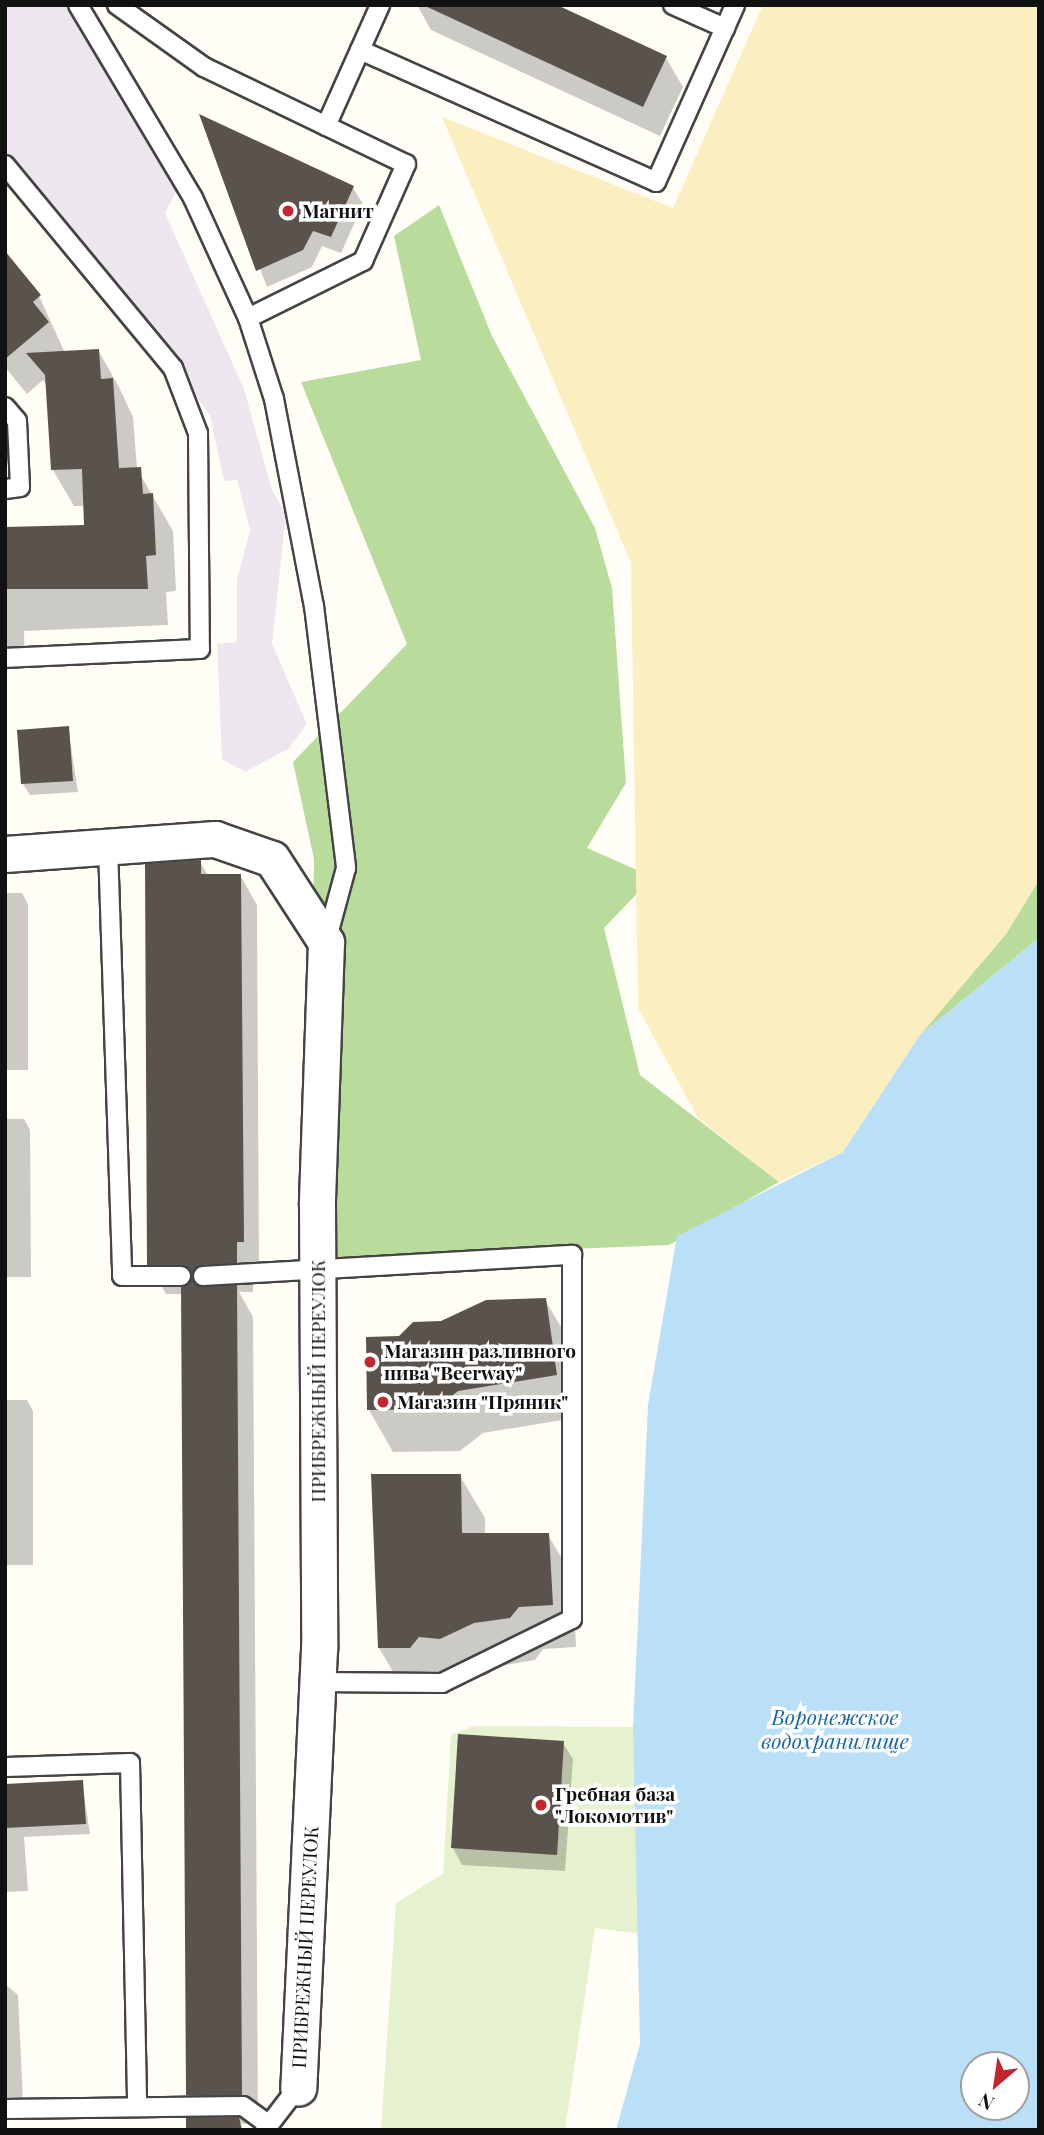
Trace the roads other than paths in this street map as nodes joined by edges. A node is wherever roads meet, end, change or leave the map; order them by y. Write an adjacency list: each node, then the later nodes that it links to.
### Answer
1 (78, 5): 10 (lane)
2 (117, 5): 8 (lane)
3 (380, 5): 7 (lane)
4 (673, 5): 6 (lane)
5 (735, 5): 6 (lane)
6 (725, 28): 7 (lane)
7 (360, 50): 8 (lane)
8 (326, 126): 10 (lane)
9 (5, 166): 13 (lane)
10 (248, 318): 16 (lane)
11 (5, 407): 12 (lane)
12 (5, 489)
13 (5, 659)
14 (108, 846): 15 (street); 16 (street); 18 (lane)
15 (5, 855)
16 (327, 942): 17 (street, ПРИБРЕЖНЫЙ ПЕРЕУЛОК)
17 (317, 1272): 19 (lane); 20 (street, ПРИБРЕЖНЫЙ ПЕРЕУЛОК); 20 (lane)
18 (181, 1276)
19 (203, 1276)
20 (313, 1682): 22 (street, ПРИБРЕЖНЫЙ ПЕРЕУЛОК)
21 (5, 1767): 23 (lane)
22 (298, 2087): 25 (lane)
23 (137, 2106): 24 (lane); 25 (lane)
24 (5, 2109)
25 (265, 2126)

